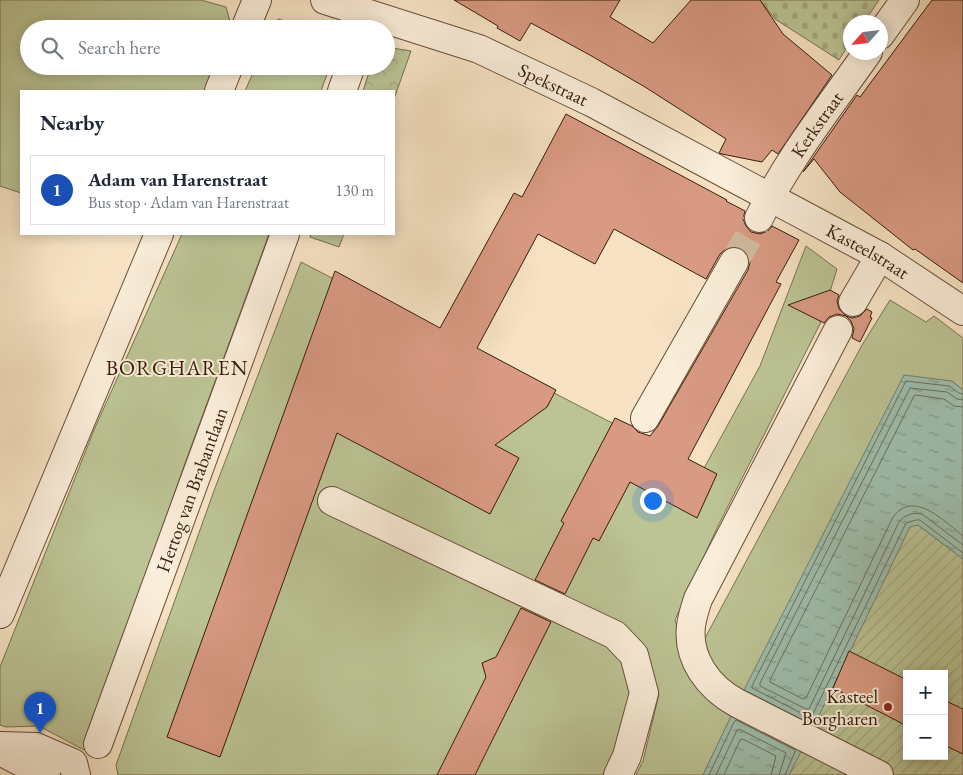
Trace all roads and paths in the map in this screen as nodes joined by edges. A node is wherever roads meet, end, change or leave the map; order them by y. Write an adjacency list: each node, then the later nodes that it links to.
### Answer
1 (257, 0): 4 (street)
2 (325, 0): 5 (street, Spekstraat)
3 (905, 0): 6 (street)
4 (249, 20)
5 (365, 20)
6 (888, 24)
7 (395, 28): 13 (street, Spekstraat)
8 (862, 60): 13 (street, Kerkstraat)
9 (225, 75): 11 (street)
10 (348, 75): 12 (street)
11 (219, 90)
12 (342, 90)
13 (764, 208): 16 (street, Kasteelstraat)
14 (159, 235): 23 (street)
15 (285, 235): 24 (street, Hertog van Brabantlaan)
16 (880, 256): 18 (street); 19 (street, Kasteelstraat)
17 (734, 262): 21 (street)
18 (853, 302)
19 (963, 311)
20 (838, 330): 32 (street)
21 (645, 418)
22 (332, 501): 31 (street)
23 (0, 614)
24 (98, 744)
25 (0, 746): 30 (street)
26 (0, 751): 29 (street)
27 (0, 766): 28 (street)
28 (5, 775)
29 (46, 775)
30 (76, 775)
31 (618, 775)
32 (880, 775)

